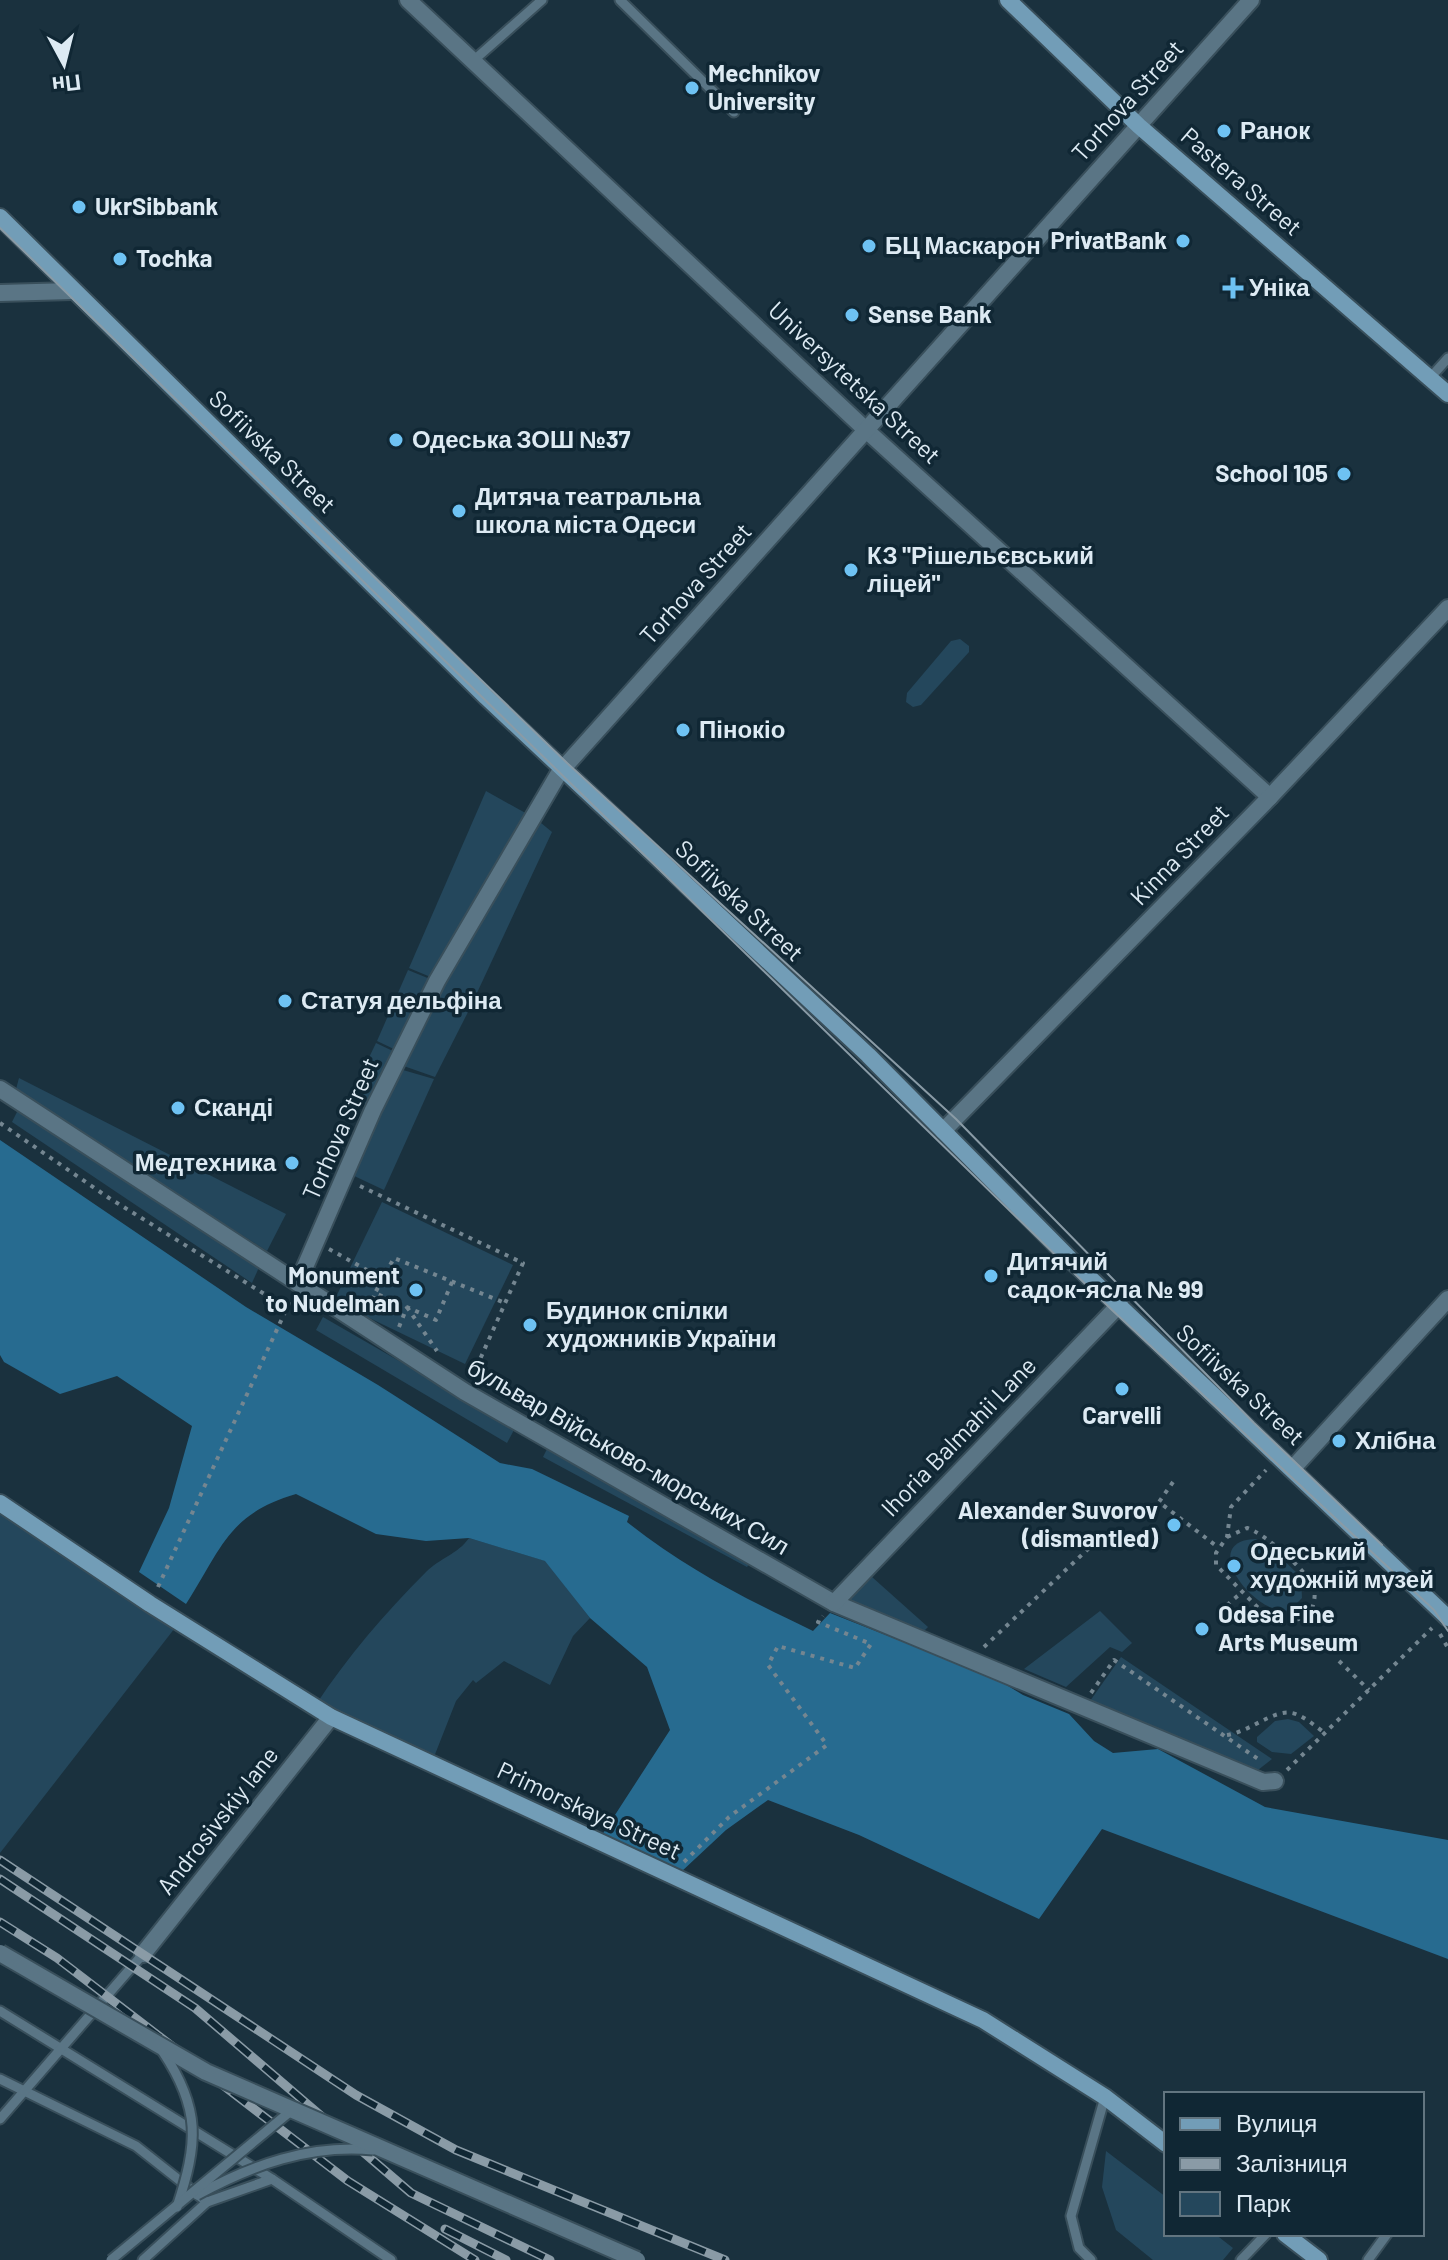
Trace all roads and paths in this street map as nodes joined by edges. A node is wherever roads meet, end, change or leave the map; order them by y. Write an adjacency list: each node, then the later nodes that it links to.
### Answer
1 (408, 0): 6 (street, Universytetska Street)
2 (542, 0): 6 (lane)
3 (620, 0): 7 (lane)
4 (1008, 0): 8 (main road, Pastera Street)
5 (1251, 0): 8 (street, Torhova Street)
6 (473, 61): 15 (street, Universytetska Street)
7 (734, 112)
8 (1139, 126): 13 (main road, Pastera Street); 15 (street, Torhova Street)
9 (0, 217): 10 (main road, Sofiivska Street)
10 (72, 291): 11 (street); 17 (main road, Sofiivska Street)
11 (0, 293)
12 (1448, 358): 13 (lane)
13 (1430, 378): 14 (main road, Pastera Street)
14 (1448, 394)
15 (866, 430): 17 (street, Torhova Street); 18 (street, Universytetska Street)
16 (1448, 608): 18 (street, Kinna Street)
17 (561, 770): 21 (main road, Sofiivska Street); 22 (street, Torhova Street)
18 (1270, 797): 21 (street, Kinna Street)
19 (0, 1089): 26 (street, бульвар Військово-морських Сил)
20 (0, 1123): 31 (path)
21 (943, 1131): 29 (main road, Sofiivska Street)
22 (345, 1179): 23 (street, Torhova Street); 28 (path)
23 (316, 1242): 24 (path); 26 (street, Torhova Street)
24 (383, 1279): 25 (path); 30 (path)
25 (452, 1282): 28 (path); 30 (path)
26 (298, 1283): 31 (path); 33 (street, бульвар Військово-морських Сил)
27 (1448, 1299): 35 (street)
28 (505, 1303): 33 (path)
29 (1120, 1304): 34 (main road, Sofiivska Street); 42 (street, Ihoria Balmahii Lane)
30 (407, 1307): 32 (path)
31 (287, 1308): 43 (path)
32 (440, 1356)
33 (465, 1392): 42 (street, бульвар Військово-морських Сил)
34 (1280, 1456): 35 (main road, Sofiivska Street); 39 (path)
35 (1293, 1468): 45 (main road, Sofiivska Street)
36 (1173, 1482): 40 (path)
37 (0, 1503): 43 (main road, Primorskaya Street)
38 (1105, 1533): 47 (path)
39 (1227, 1537): 40 (path); 41 (path)
40 (1219, 1548): 41 (path)
41 (1241, 1593): 44 (path)
42 (834, 1603): 47 (street, бульвар Військово-морських Сил)
43 (150, 1604): 51 (main road, Primorskaya Street)
44 (1227, 1605)
45 (1442, 1621): 49 (path)
46 (818, 1622): 55 (path)
47 (969, 1660): 50 (street, бульвар Військово-морських Сил)
48 (1339, 1661): 49 (path)
49 (1369, 1690): 52 (path)
50 (1083, 1705): 53 (path); 54 (street, бульвар Військово-морських Сил)
51 (331, 1717): 55 (main road, Primorskaya Street); 57 (street, Androsivskiy lane)
52 (1325, 1733): 53 (path); 54 (path)
53 (1225, 1735): 54 (path)
54 (1278, 1778)
55 (671, 1876): 63 (main road, Primorskaya Street)
56 (0, 1953): 59 (street, bridge)
57 (143, 1954): 60 (lane)
58 (0, 2011): 60 (lane)
59 (158, 2045): 64 (street, bridge); 70 (lane, bridge)
60 (60, 2049): 62 (lane); 68 (lane)
61 (0, 2079): 62 (lane)
62 (24, 2091): 65 (lane); 69 (lane)
63 (1105, 2097): 66 (main road, Primorskaya Street); 78 (lane)
64 (292, 2110): 67 (street, bridge); 70 (lane, bridge)
65 (0, 2119)
66 (1164, 2142)
67 (389, 2152): 70 (lane, bridge); 77 (street, bridge)
68 (272, 2179): 69 (lane); 76 (lane)
69 (207, 2202): 75 (lane)
70 (177, 2207): 74 (lane, bridge)
71 (1264, 2236): 79 (lane)
72 (1288, 2236): 80 (main road)
73 (1386, 2236): 81 (lane)
74 (111, 2260)
75 (143, 2260)
76 (391, 2260)
77 (637, 2260)
78 (1091, 2260)
79 (1241, 2260)
80 (1319, 2260)
81 (1368, 2260)

